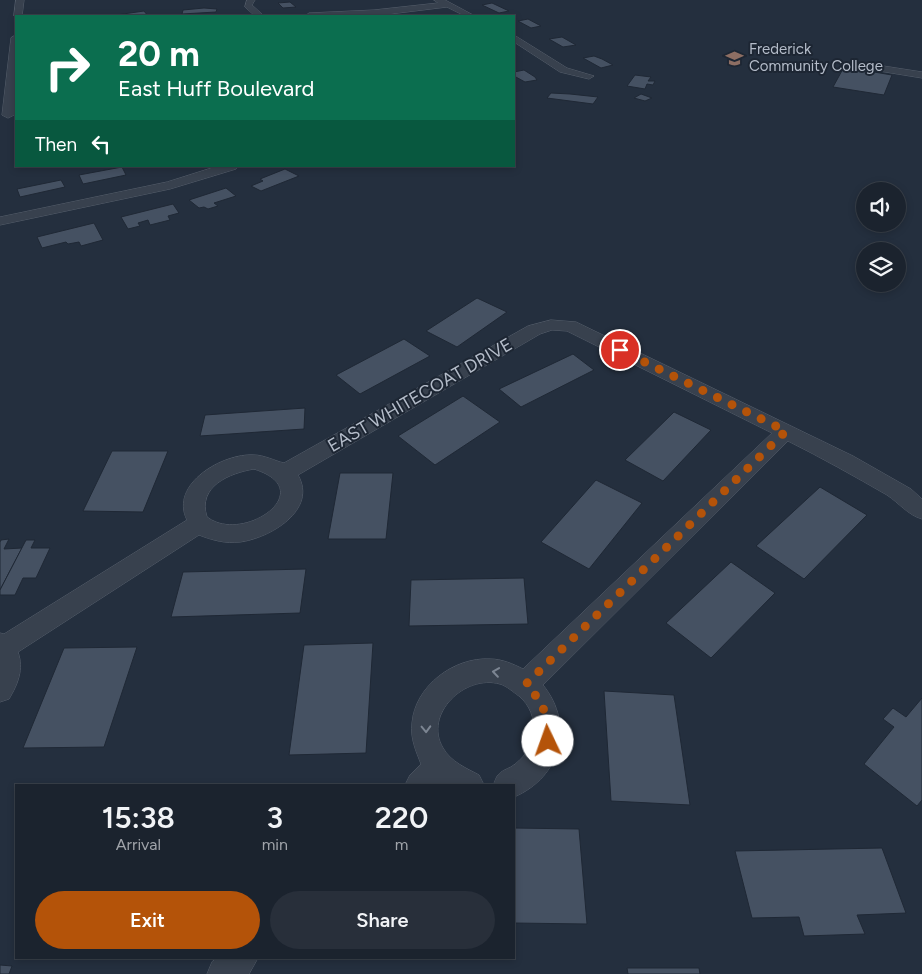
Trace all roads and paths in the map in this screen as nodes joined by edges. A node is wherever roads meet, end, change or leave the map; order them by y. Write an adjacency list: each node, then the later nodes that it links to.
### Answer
1 (20, 0): 4 (street)
2 (251, 0): 5 (street)
3 (442, 3): 6 (street); 7 (street)
4 (18, 15)
5 (259, 15)
6 (330, 15)
7 (468, 15)
8 (515, 39): 12 (street)
9 (15, 48): 13 (street)
10 (877, 68): 11 (street)
11 (922, 75)
12 (590, 76)
13 (8, 116)
14 (229, 167): 15 (street)
15 (0, 221)
16 (786, 431): 17 (street, EAST WHITECOAT DRIVE); 18 (street); 21 (street)
17 (284, 472): 19 (street); 19 (street)
18 (922, 511)
19 (200, 523): 20 (street)
20 (2, 646): 22 (street)
21 (526, 684): 23 (street, one-way to 23); 25 (street)
22 (0, 690)
23 (429, 776): 24 (street)
24 (466, 784)
25 (510, 784)
26 (240, 959): 27 (street)
27 (224, 974)

